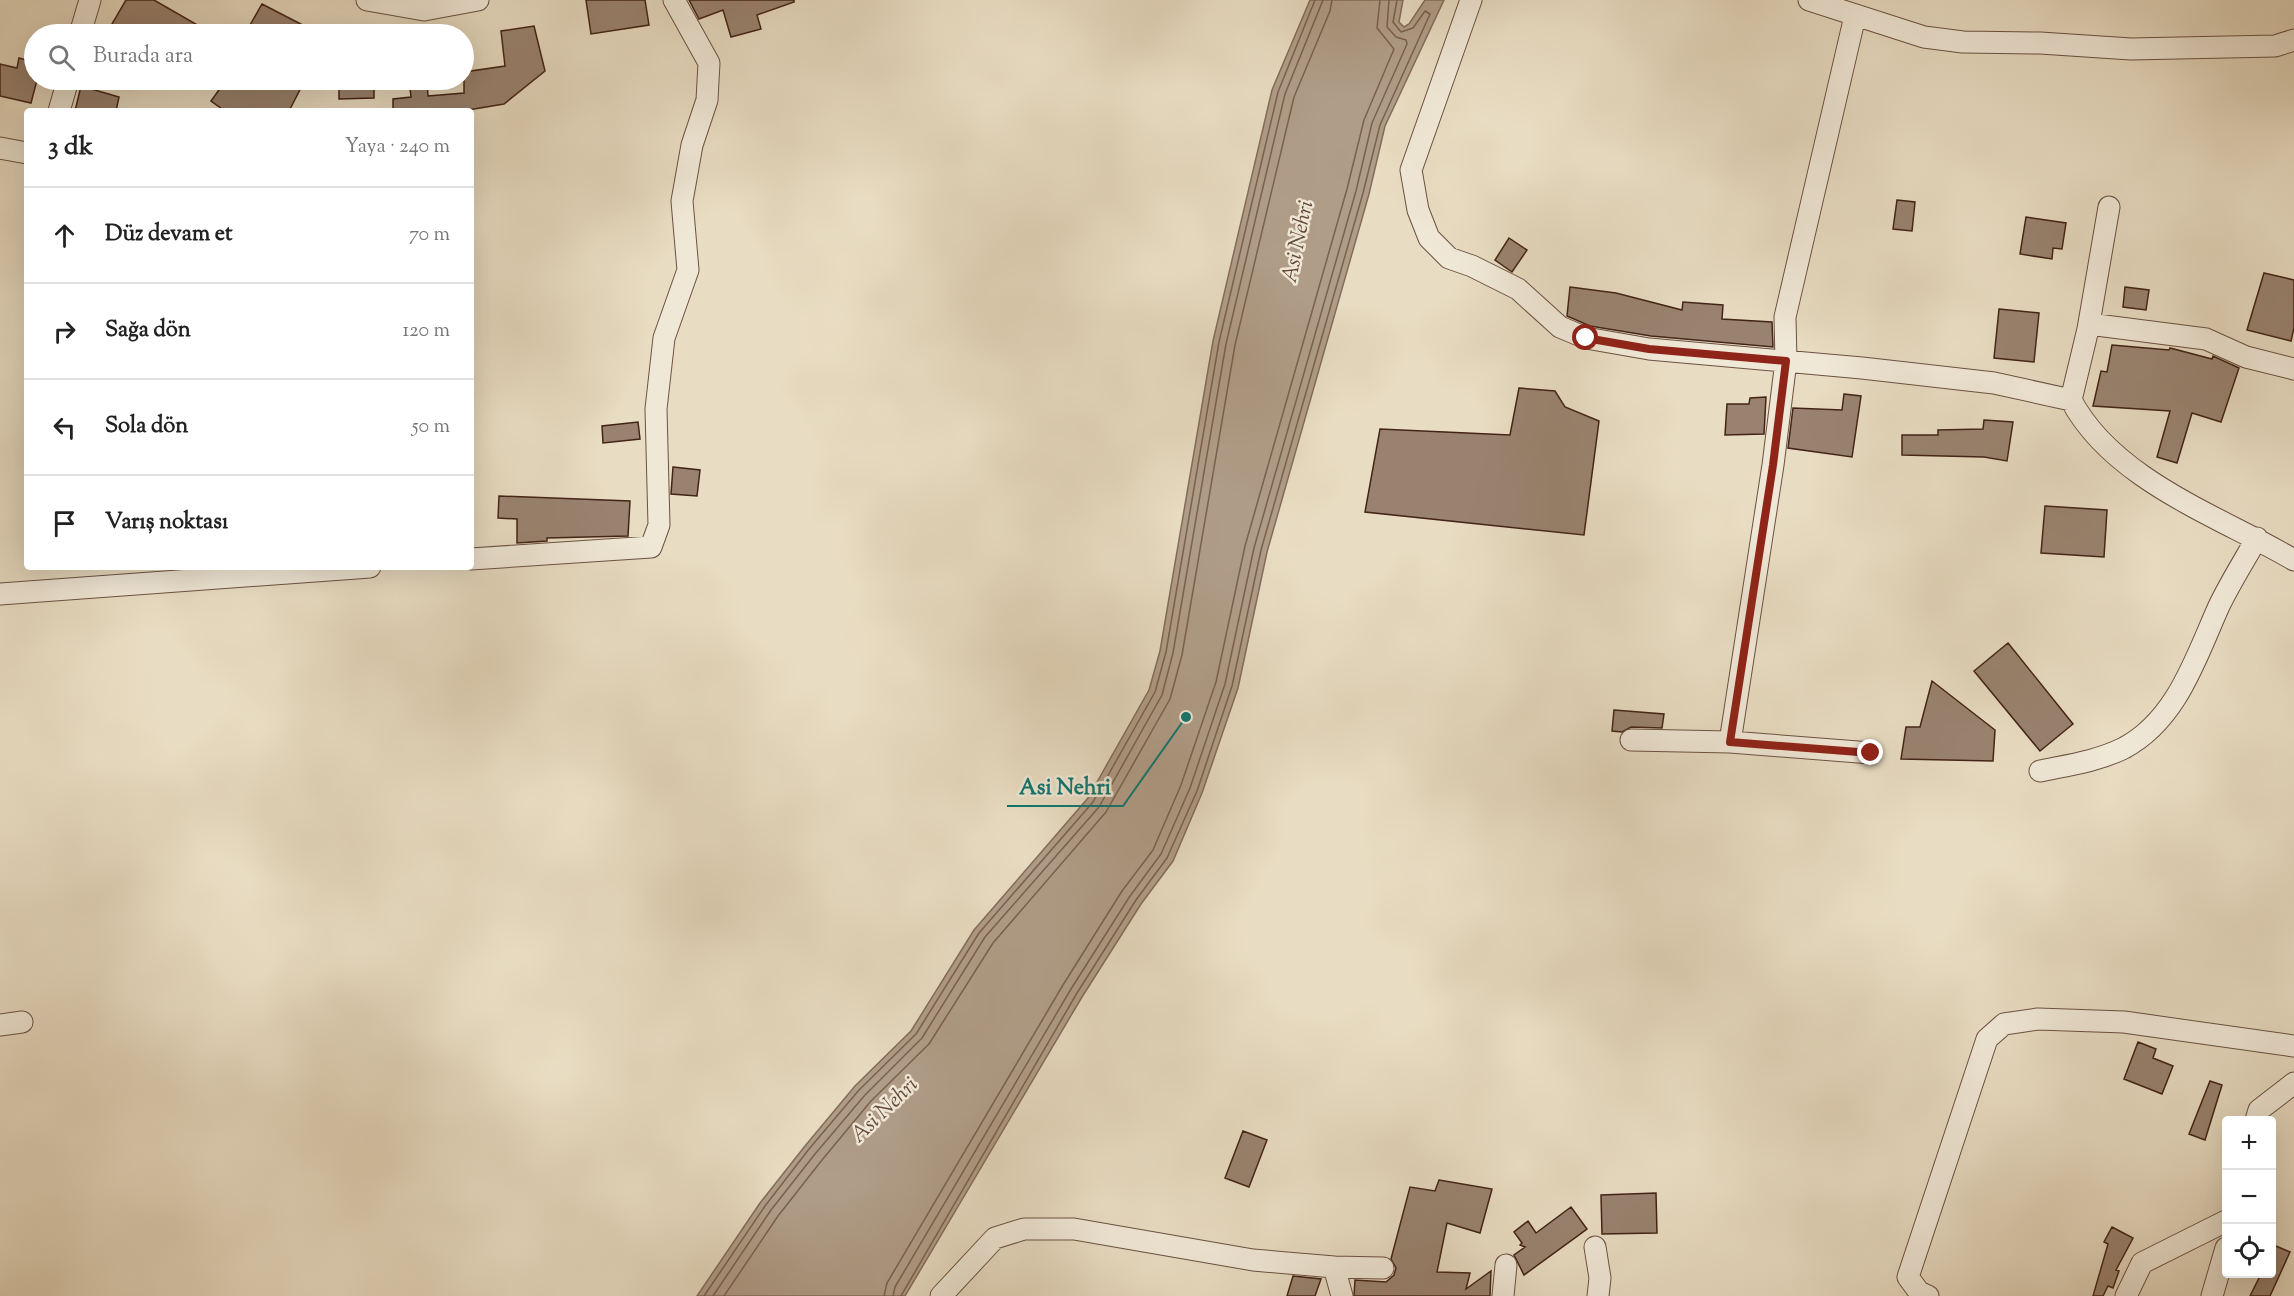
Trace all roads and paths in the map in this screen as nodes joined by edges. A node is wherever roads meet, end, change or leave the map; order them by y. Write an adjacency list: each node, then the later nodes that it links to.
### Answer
1 (90, 0): 8 (street)
2 (367, 0): 3 (street)
3 (478, 0)
4 (674, 0): 20 (street)
5 (1471, 0): 16 (street)
6 (1809, 0): 7 (street)
7 (1855, 16): 9 (street); 16 (street)
8 (83, 24)
9 (2294, 40)
10 (65, 90): 11 (street)
11 (60, 108)
12 (0, 148): 13 (street)
13 (24, 152)
14 (2109, 207): 15 (street)
15 (2089, 324): 17 (street); 18 (street)
16 (1786, 361): 18 (street); 25 (street)
17 (2294, 369)
18 (2071, 400): 19 (street)
19 (2257, 538): 21 (street); 27 (street)
20 (474, 559)
21 (2294, 560)
22 (329, 570): 23 (street)
23 (0, 594)
24 (1631, 740): 25 (street)
25 (1730, 742): 26 (street)
26 (1871, 753)
27 (2040, 771)
28 (22, 1022): 29 (street)
29 (0, 1025)
30 (2294, 1046): 43 (street)
31 (2294, 1083): 32 (street)
32 (2257, 1116)
33 (2222, 1223): 44 (street)
34 (1595, 1247): 42 (street)
35 (2222, 1262): 45 (street)
36 (1506, 1265): 41 (street)
37 (1334, 1267): 38 (street); 39 (street); 40 (street)
38 (1383, 1268)
39 (941, 1296)
40 (1342, 1296)
41 (1503, 1296)
42 (1598, 1296)
43 (1928, 1296)
44 (2126, 1296)
45 (2212, 1296)

